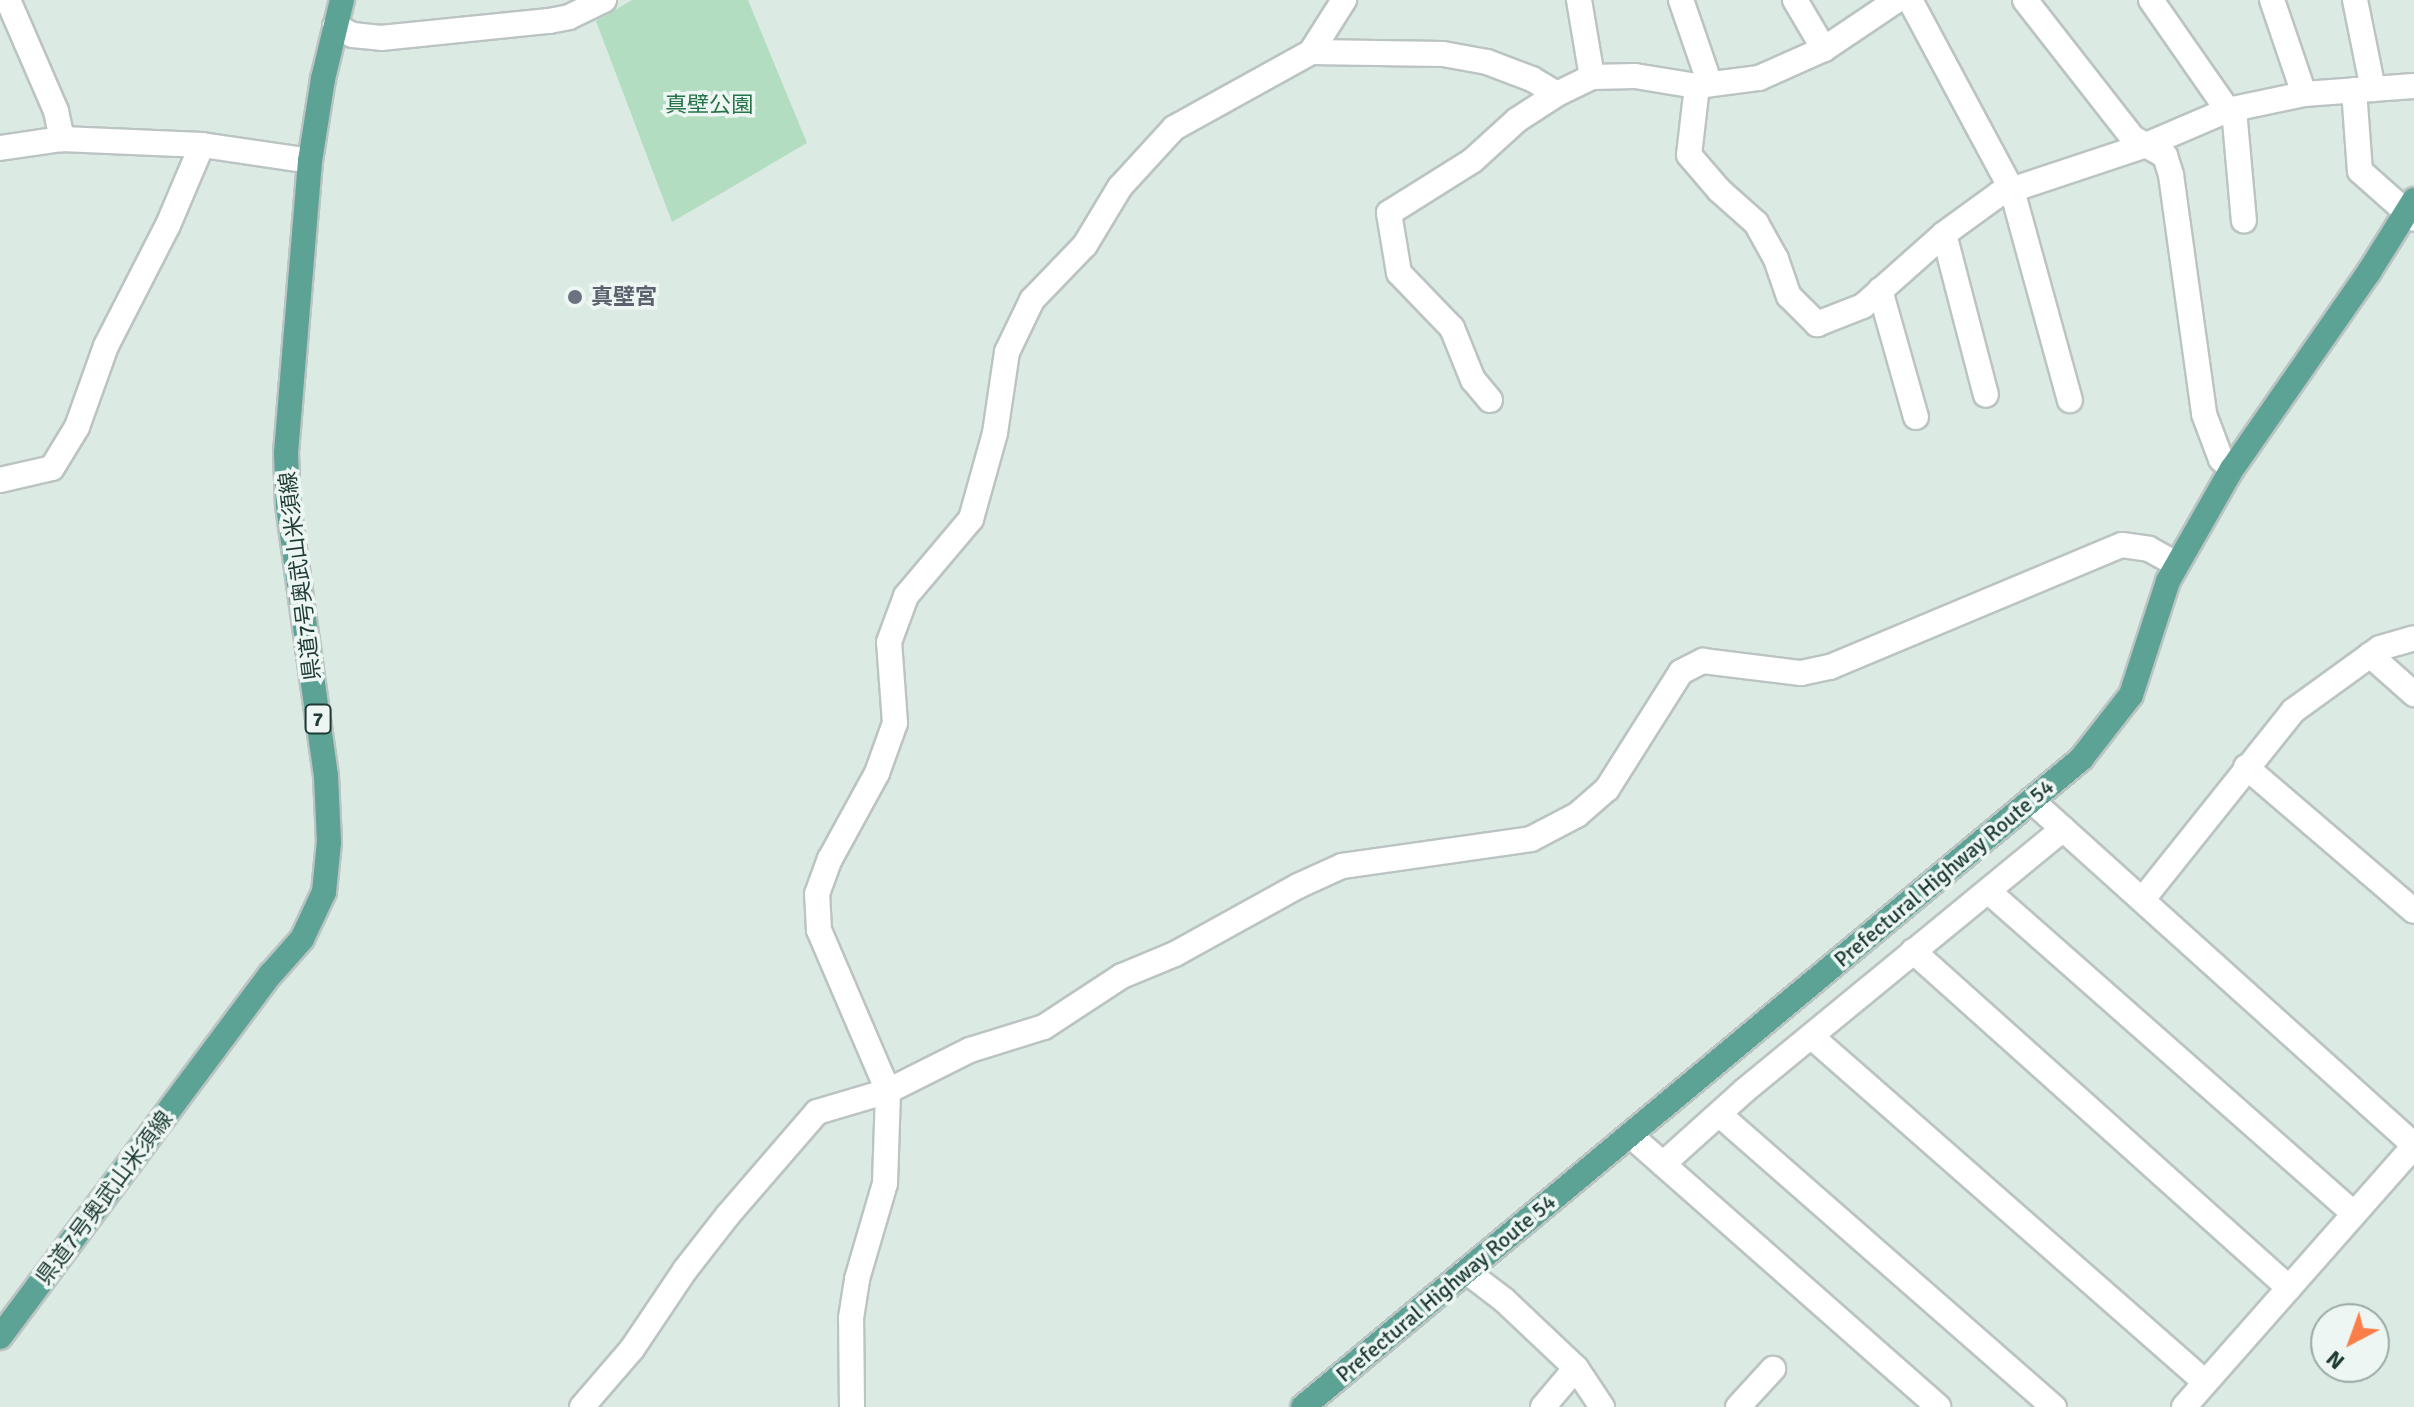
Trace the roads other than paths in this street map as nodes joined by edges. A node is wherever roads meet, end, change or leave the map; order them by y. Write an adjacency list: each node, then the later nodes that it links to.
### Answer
1 (8, 0): 24 (street)
2 (342, 0): 14 (main road, 県道7号奥武山米須線 / 7)
3 (604, 0): 14 (street)
4 (1344, 0): 16 (street)
5 (1579, 0): 17 (street)
6 (1681, 0): 18 (street)
7 (1795, 0): 15 (street)
8 (1897, 0): 15 (street)
9 (1910, 0): 29 (street)
10 (2025, 0): 26 (street)
11 (2151, 0): 23 (street)
12 (2272, 0): 22 (street)
13 (2355, 0): 20 (street)
14 (335, 26): 28 (main road, 県道7号奥武山米須線 / 7)
15 (1824, 49): 18 (street)
16 (1311, 52): 21 (street); 52 (street)
17 (1592, 77): 18 (street); 21 (street)
18 (1704, 85): 33 (street)
19 (2414, 86): 20 (street)
20 (2364, 90): 22 (street); 30 (street)
21 (1557, 94): 35 (street)
22 (2304, 94): 23 (street)
23 (2228, 110): 26 (street); 31 (street)
24 (62, 139): 25 (street); 27 (street)
25 (202, 145): 28 (street); 39 (street)
26 (2146, 145): 29 (street); 38 (street)
27 (0, 148)
28 (310, 161): 60 (main road, 県道7号奥武山米須線 / 7)
29 (2012, 190): 32 (street); 36 (street)
30 (2412, 211): 38 (main road, Prefectural Highway Route 54)
31 (2244, 221)
32 (1944, 234): 33 (street); 34 (street)
33 (1880, 290): 37 (street)
34 (1986, 395)
35 (1490, 400)
36 (2070, 400)
37 (1916, 417)
38 (2232, 469): 40 (main road, Prefectural Highway Route 54)
39 (0, 480)
40 (2176, 564): 45 (main road, Prefectural Highway Route 54); 52 (street)
41 (2414, 638): 42 (street)
42 (2370, 655): 43 (street); 44 (street)
43 (2414, 694)
44 (2246, 767): 48 (street); 49 (street)
45 (2031, 800): 46 (street); 54 (main road, Prefectural Highway Route 54)
46 (2063, 829): 47 (street); 48 (street)
47 (1988, 891): 50 (street); 57 (street)
48 (2143, 899): 55 (street)
49 (2414, 911)
50 (1913, 951): 51 (street); 59 (street)
51 (1812, 1037): 53 (street); 63 (street)
52 (888, 1091): 64 (street); 65 (street)
53 (1720, 1115): 56 (street); 71 (street)
54 (1630, 1135): 56 (street); 58 (main road, Prefectural Highway Route 54)
55 (2414, 1145): 57 (street)
56 (1663, 1164): 70 (street)
57 (2354, 1214): 59 (street)
58 (1466, 1271): 61 (street); 66 (main road, Prefectural Highway Route 54)
59 (2289, 1288): 63 (street)
60 (0, 1337)
61 (1576, 1368): 67 (street); 68 (street)
62 (1773, 1369): 69 (street)
63 (2205, 1382): 72 (street)
64 (582, 1407)
65 (852, 1407)
66 (1303, 1407)
67 (1543, 1407)
68 (1602, 1407)
69 (1738, 1407)
70 (1938, 1407)
71 (2054, 1407)
72 (2184, 1407)

